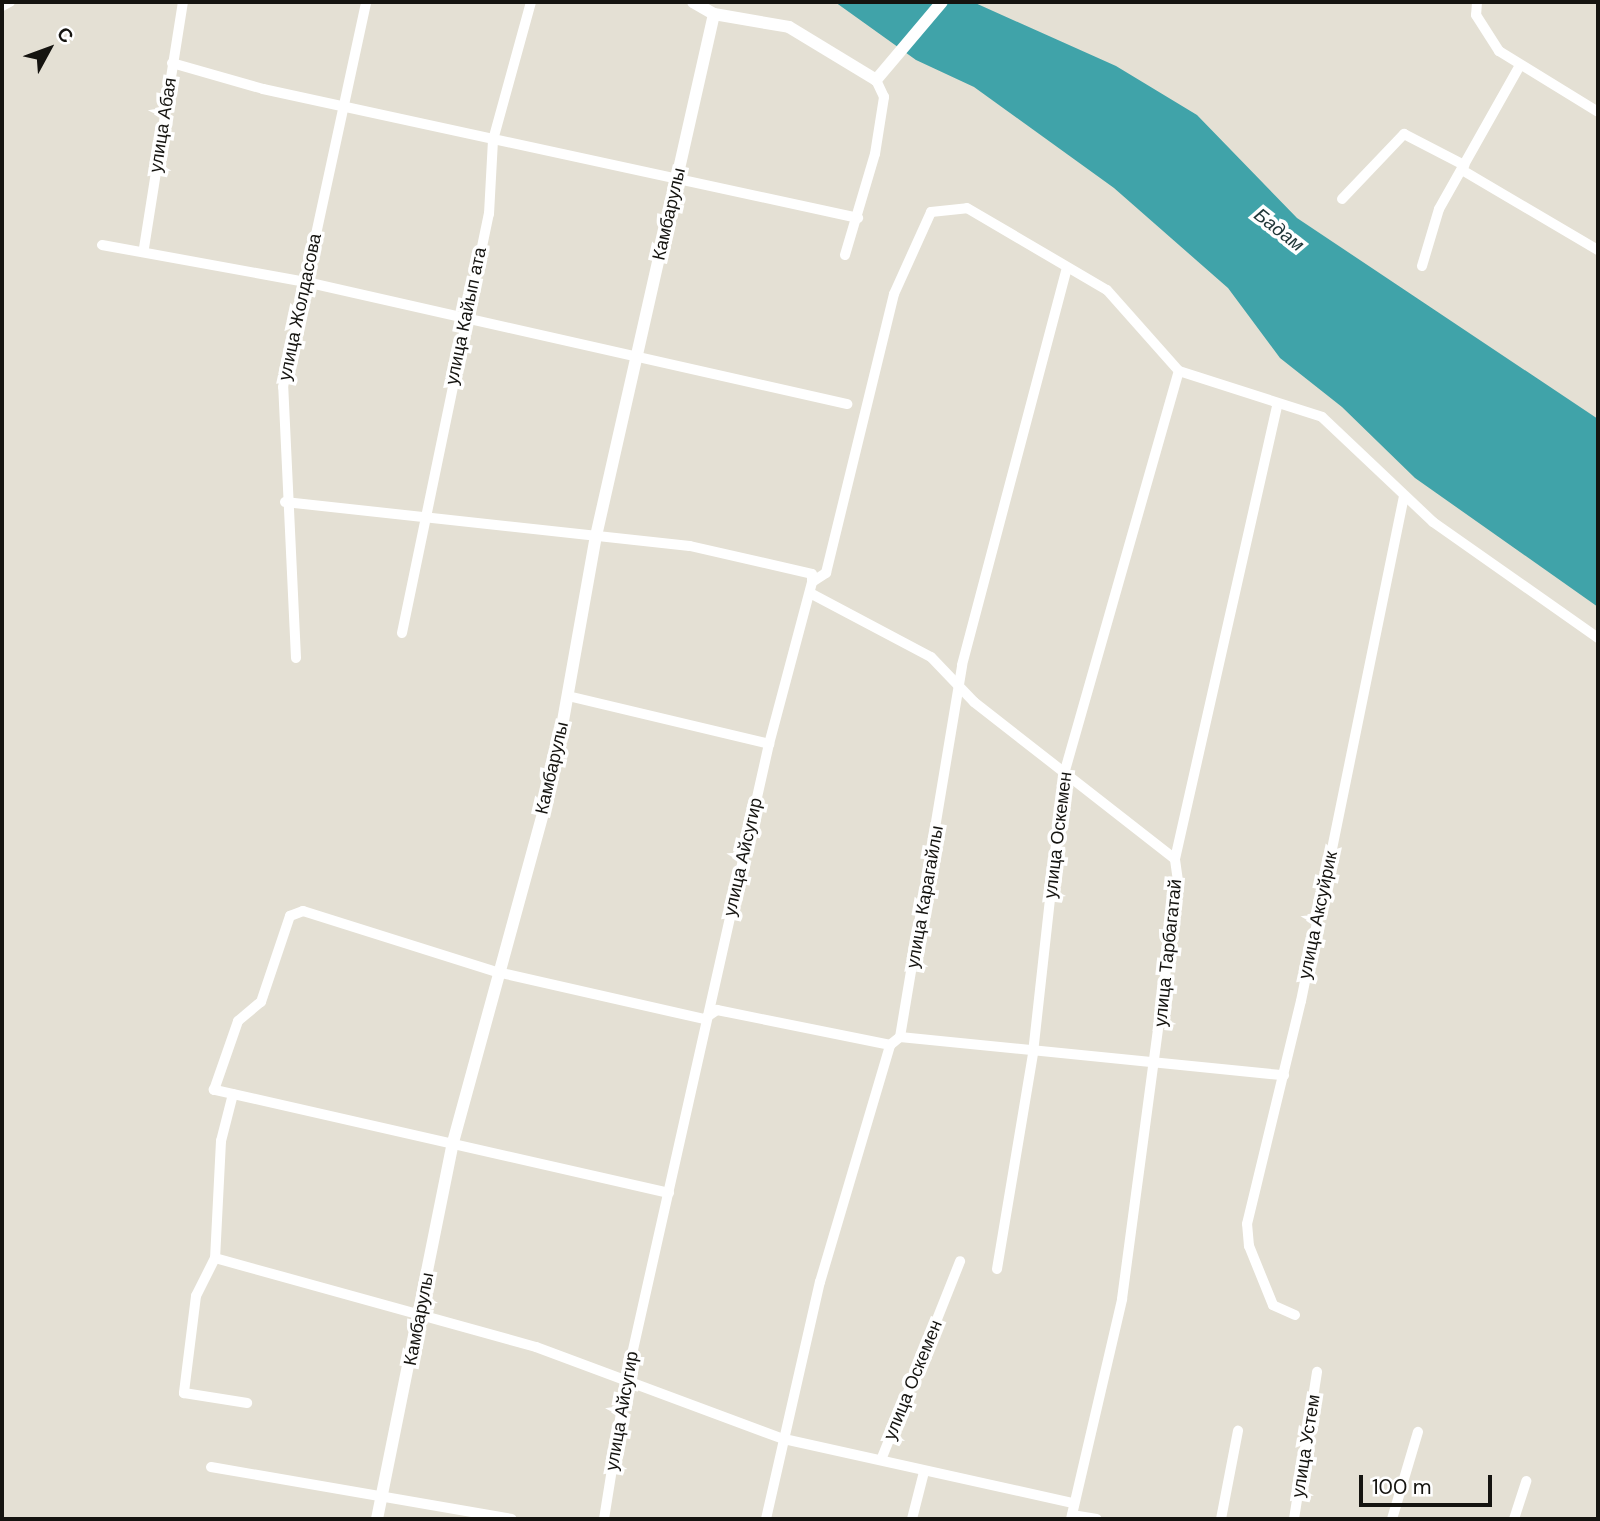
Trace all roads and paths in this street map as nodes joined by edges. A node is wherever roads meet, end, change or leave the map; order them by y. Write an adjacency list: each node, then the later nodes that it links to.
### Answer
1 (10, 2): 9 (street)
2 (183, 2): 12 (street, улица Абая)
3 (366, 2): 15 (street, улица Жолдасова)
4 (531, 2): 17 (street, улица Кайып ата)
5 (692, 2): 10 (street)
6 (942, 2): 14 (street)
7 (1467, 2): 11 (street)
8 (1477, 2): 11 (street)
9 (2, 6)
10 (714, 14): 14 (street); 19 (street, Камбарулы)
11 (1476, 15): 13 (street)
12 (172, 63): 15 (street); 23 (street, улица Абая)
13 (1520, 65): 16 (street); 18 (street)
14 (876, 80): 21 (street)
15 (342, 106): 17 (street); 28 (street, улица Жолдасова)
16 (1598, 112)
17 (493, 141): 19 (street); 29 (street, улица Кайып ата)
18 (1463, 168): 20 (street); 24 (street); 26 (street)
19 (677, 180): 21 (street); 30 (street, Камбарулы)
20 (1342, 199)
21 (858, 218): 25 (street)
22 (102, 244): 23 (street)
23 (144, 248): 28 (street)
24 (1598, 250)
25 (845, 255)
26 (1422, 265)
27 (1068, 268): 31 (street); 38 (street, улица Айсугир); 42 (street, улица Карагайлы)
28 (306, 282): 29 (street); 35 (street, улица Жолдасова)
29 (464, 317): 30 (street); 36 (street, улица Кайып ата)
30 (637, 356): 32 (street); 37 (street, Камбарулы)
31 (1178, 371): 33 (street); 45 (street, улица Оскемен)
32 (847, 404)
33 (1277, 406): 34 (street); 46 (street, улица Тарбагатай)
34 (1404, 496): 40 (street); 53 (street, улица Аксуйрик)
35 (285, 502): 36 (street); 41 (street, улица Жолдасова)
36 (424, 517): 37 (street); 39 (street, улица Кайып ата)
37 (596, 536): 38 (street); 43 (street, Камбарулы)
38 (811, 588): 42 (street); 44 (street, улица Айсугир)
39 (402, 632)
40 (1598, 638)
41 (296, 658)
42 (961, 684): 45 (street); 49 (street, улица Карагайлы)
43 (568, 696): 44 (street); 47 (street, Камбарулы)
44 (769, 744): 48 (street, улица Айсугир)
45 (1064, 774): 46 (street); 51 (street, улица Оскемен)
46 (1175, 859): 52 (street, улица Тарбагатай)
47 (497, 972): 48 (street); 54 (street); 55 (street, Камбарулы)
48 (705, 1019): 50 (street); 56 (street, улица Айсугир)
49 (900, 1037): 50 (street); 51 (street)
50 (890, 1045): 67 (street)
51 (1033, 1053): 52 (street); 59 (street, улица Оскемен)
52 (1156, 1066): 53 (street); 73 (street, улица Тарбагатай)
53 (1284, 1075): 60 (street, улица Аксуйрик)
54 (233, 1094): 55 (street); 57 (street)
55 (452, 1146): 56 (street); 61 (street, Камбарулы)
56 (669, 1193): 63 (street, улица Айсугир)
57 (215, 1258): 61 (street); 64 (street)
58 (960, 1261): 68 (street, улица Оскемен)
59 (998, 1269)
60 (1295, 1315)
61 (419, 1318): 63 (street); 72 (street, Камбарулы)
62 (1317, 1373): 82 (street, улица Устем)
63 (626, 1381): 67 (street); 77 (street, улица Айсугир)
64 (247, 1403)
65 (1238, 1430): 81 (street)
66 (1418, 1432): 83 (street)
67 (784, 1439): 68 (street); 78 (street)
68 (881, 1460): 70 (street)
69 (211, 1467): 72 (street)
70 (924, 1472): 73 (street); 79 (street)
71 (1526, 1481): 84 (street)
72 (383, 1497): 75 (street, Камбарулы); 76 (street)
73 (1072, 1503): 74 (street, улица Тарбагатай)
74 (1071, 1517): 80 (street)
75 (377, 1519)
76 (512, 1519)
77 (604, 1519)
78 (765, 1519)
79 (912, 1519)
80 (1097, 1519)
81 (1221, 1519)
82 (1294, 1519)
83 (1392, 1519)
84 (1514, 1519)

